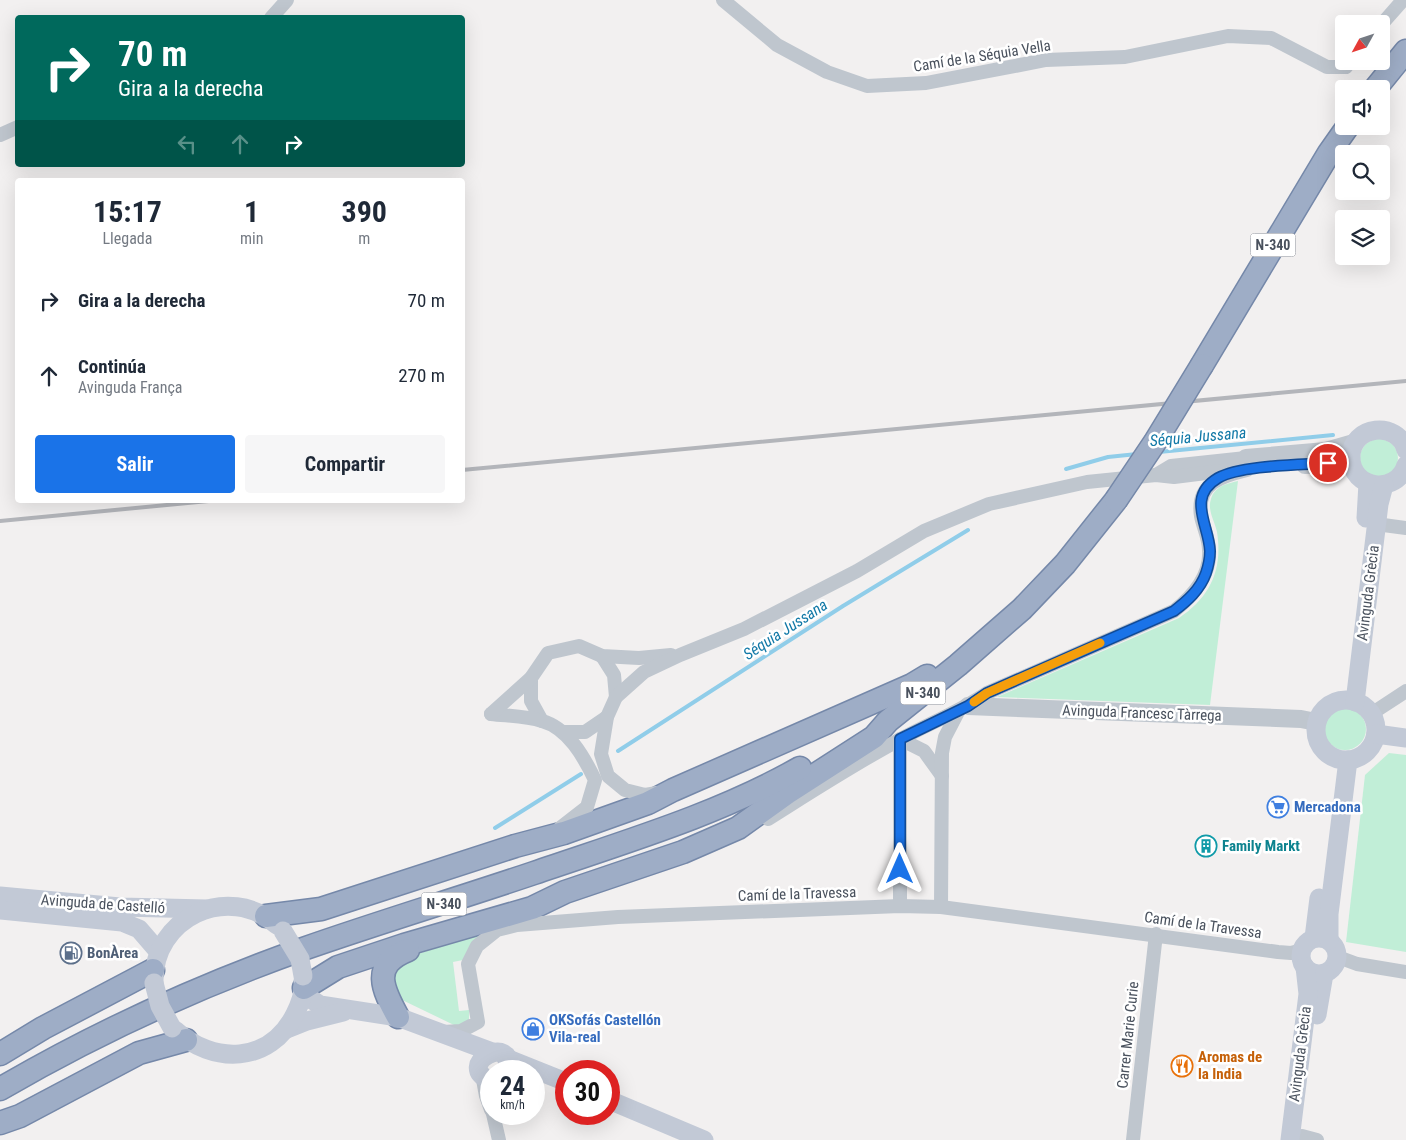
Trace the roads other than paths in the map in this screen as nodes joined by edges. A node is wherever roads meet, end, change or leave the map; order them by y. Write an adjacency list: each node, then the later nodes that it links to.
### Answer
1 (287, 0): 4 (street)
2 (723, 0): 7 (street, Camí de la Séquia Vella)
3 (1403, 0): 5 (street)
4 (274, 15)
5 (1389, 15)
6 (1406, 51): 8 (highway)
7 (1335, 67)
8 (1382, 80)
9 (15, 127): 10 (street)
10 (0, 134)
11 (1341, 135): 21 (highway, N-340, bridge)
12 (1354, 443): 13 (main road); 14 (street); 15 (main road)
13 (1406, 457): 16 (main road)
14 (1246, 464): 15 (street); 19 (street); 26 (street)
15 (1352, 466): 16 (main road)
16 (1376, 484): 17 (main road, Avinguda Grècia); 25 (main road, Avinguda Grècia)
17 (1376, 524): 18 (street); 25 (main road, Avinguda Grècia)
18 (1406, 528)
19 (680, 655): 20 (street); 24 (street)
20 (602, 656): 22 (street); 24 (street)
21 (958, 665): 31 (highway, N-340); 37 (highway)
22 (531, 678): 29 (street); 29 (street)
23 (1406, 691): 27 (street)
24 (616, 697): 28 (street)
25 (1349, 701): 27 (main road); 30 (main road)
26 (964, 708): 30 (street, Avinguda Francesc Tàrrega); 31 (street); 36 (street)
27 (1371, 714): 33 (main road)
28 (607, 718): 32 (street); 37 (street)
29 (542, 721): 32 (street)
30 (1316, 722): 35 (main road)
31 (894, 730): 36 (street); 40 (street); 45 (highway); 60 (highway, N-340)
32 (563, 732): 38 (street)
33 (1376, 734): 34 (main road); 35 (main road)
34 (1406, 738)
35 (1342, 760): 47 (main road, Avinguda Grècia)
36 (942, 776): 41 (street)
37 (673, 790): 38 (highway)
38 (515, 846): 44 (highway)
39 (0, 896): 42 (main road, Avinguda de Castelló)
40 (900, 906): 41 (street, Camí de la Travessa); 54 (street, Camí de la Travessa)
41 (941, 907): 46 (street, Camí de la Travessa)
42 (206, 909): 44 (main road); 48 (main road)
43 (0, 910): 48 (main road, Avinguda de Castelló)
44 (266, 916): 50 (main road, bridge)
45 (446, 934): 50 (highway); 52 (highway)
46 (1156, 934): 47 (street, Camí de la Travessa); 67 (street, Carrer Marie Curie)
47 (1318, 951): 49 (street); 64 (main road, Avinguda Grècia); 64 (main road, Avinguda Grècia)
48 (155, 968): 55 (main road, bridge); 56 (highway)
49 (1406, 972)
50 (303, 986): 51 (main road); 53 (main road)
51 (346, 1011): 52 (main road); 53 (main road)
52 (398, 1017): 54 (main road)
53 (287, 1029): 55 (main road)
54 (439, 1032): 58 (main road); 59 (main road)
55 (179, 1034): 62 (highway)
56 (0, 1054)
57 (485, 1060): 58 (main road)
58 (502, 1060)
59 (480, 1070)
60 (0, 1088)
61 (620, 1105): 66 (main road)
62 (0, 1123)
63 (496, 1125): 65 (street)
64 (1303, 1139)
65 (499, 1140)
66 (704, 1140)
67 (1133, 1140)

